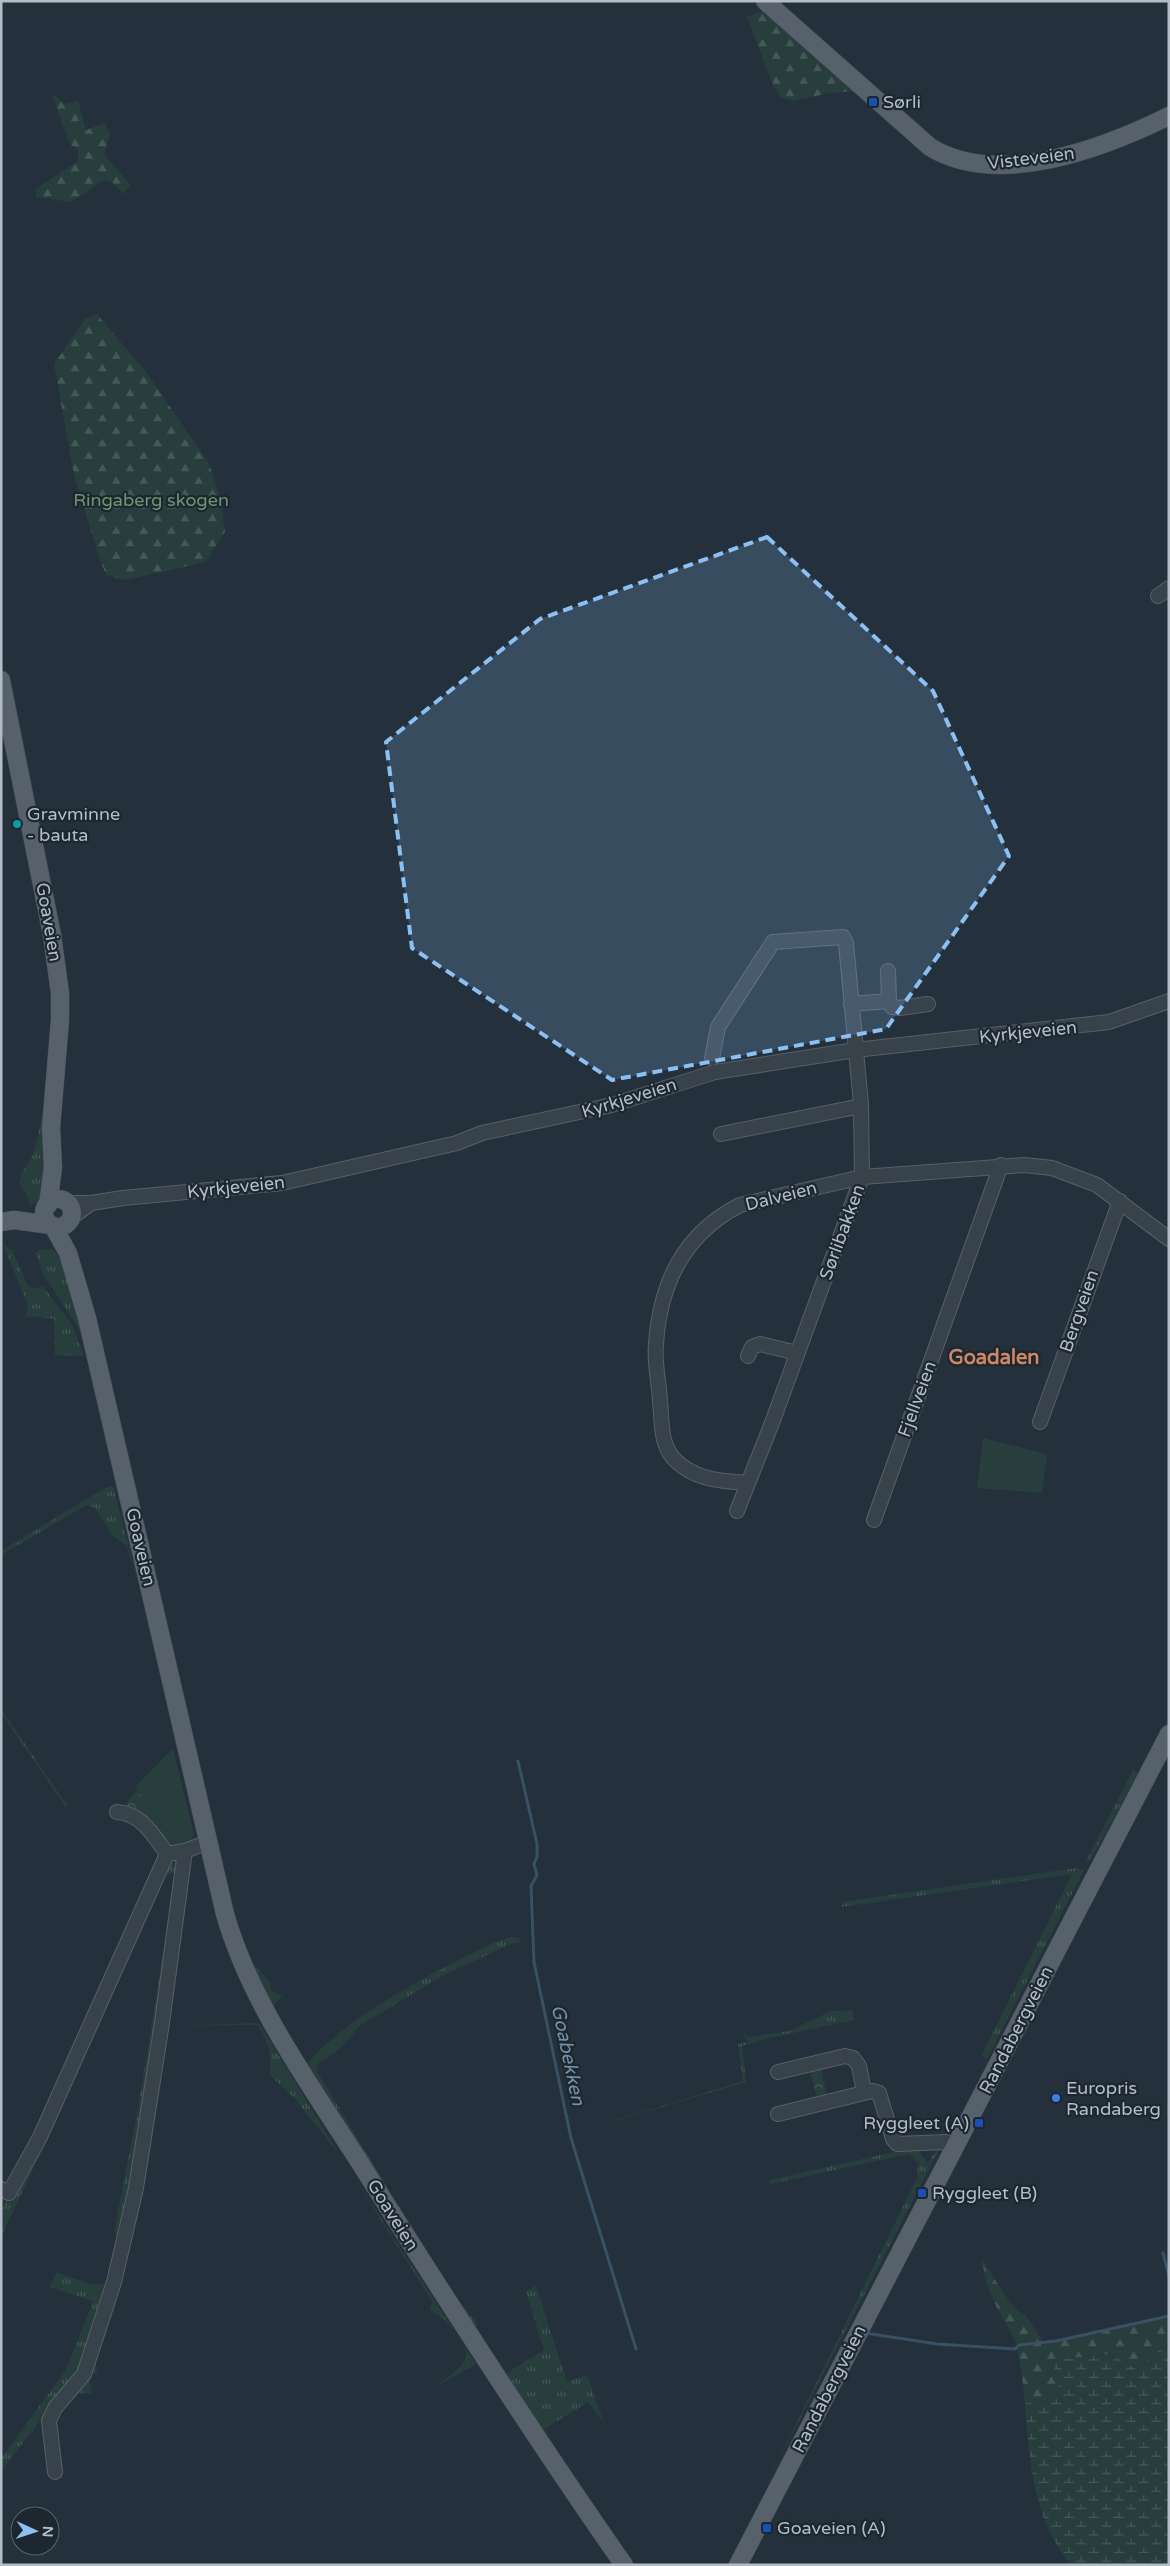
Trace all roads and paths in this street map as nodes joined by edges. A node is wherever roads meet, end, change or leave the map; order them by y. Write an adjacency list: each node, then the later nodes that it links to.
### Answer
1 (765, 1): 2 (main road, Visteveien)
2 (1169, 116)
3 (1, 680): 16 (main road, Goaveien)
4 (888, 970): 5 (street)
5 (889, 1001): 7 (street); 8 (street)
6 (1169, 1001): 9 (street, Kyrkjeveien)
7 (852, 1004): 9 (street, Sørlibakken); 10 (street, Sørlibakken)
8 (928, 1004)
9 (856, 1050): 11 (street, Sørlibakken); 16 (street, Kyrkjeveien)
10 (712, 1058)
11 (861, 1106): 12 (street); 14 (street, Sørlibakken)
12 (721, 1134)
13 (1001, 1165): 14 (street, Dalveien); 15 (street, Dalveien); 24 (street, Fjellveien)
14 (862, 1176): 19 (street, Sørlibakken); 22 (street, Dalveien)
15 (1120, 1201): 18 (street, Dalveien); 21 (street, Bergveien)
16 (59, 1213): 17 (main road, Kyrkjeveien); 27 (main road, Goaveien)
17 (8, 1221)
18 (1169, 1239)
19 (797, 1353): 20 (street); 22 (street, Sørlibakken)
20 (748, 1356)
21 (1040, 1422)
22 (748, 1483): 23 (street, Sørlibakken)
23 (737, 1511)
24 (874, 1520)
25 (1169, 1734): 33 (main road, Randabergveien)
26 (117, 1812): 29 (street)
27 (208, 1842): 28 (street); 36 (main road, Goaveien)
28 (185, 1851): 29 (street); 35 (street)
29 (168, 1854): 34 (street)
30 (778, 2072): 31 (street)
31 (864, 2092): 32 (street); 33 (street)
32 (778, 2114)
33 (955, 2146): 37 (main road, Randabergveien)
34 (1, 2189)
35 (55, 2472)
36 (624, 2565)
37 (738, 2565)

